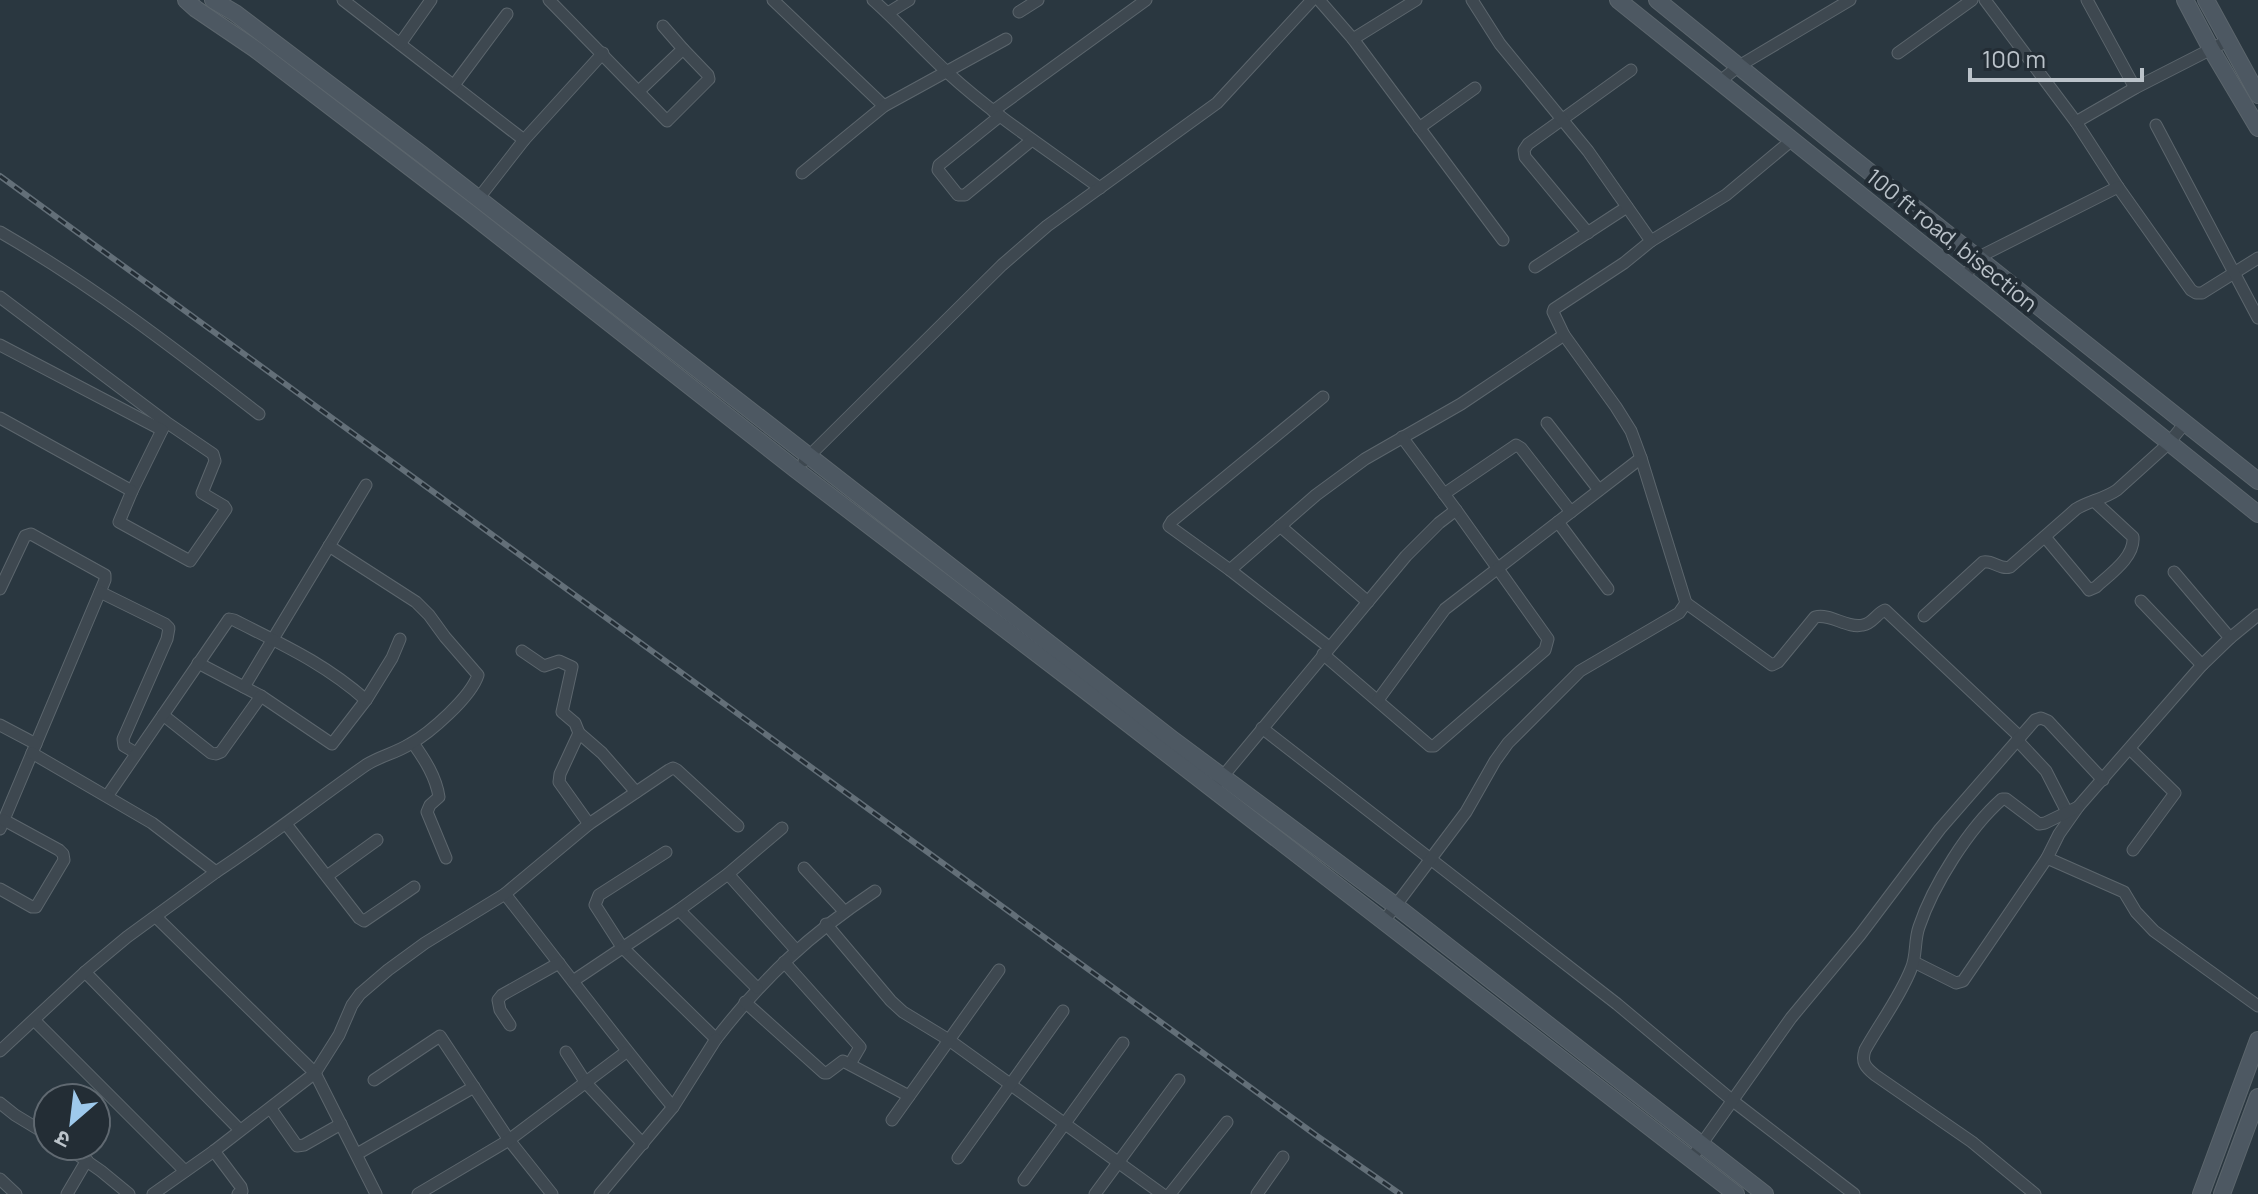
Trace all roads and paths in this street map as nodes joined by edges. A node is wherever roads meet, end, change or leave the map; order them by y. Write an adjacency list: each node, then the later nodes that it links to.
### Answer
1 (186, 0): 57 (street)
2 (213, 0): 57 (street)
3 (343, 0): 30 (street)
4 (431, 0): 30 (street)
5 (549, 0): 33 (street)
6 (773, 0): 44 (street)
7 (873, 0): 24 (street)
8 (909, 0): 24 (street)
9 (1038, 0): 23 (street)
10 (1146, 0): 45 (street)
11 (1312, 0): 56 (street)
12 (1319, 0): 28 (street)
13 (1416, 0): 28 (street)
14 (1472, 0): 46 (street)
15 (1618, 0): 38 (street, 100 ft road, bisection)
16 (1657, 0): 35 (street)
17 (1850, 0): 35 (street)
18 (1972, 0): 34 (street)
19 (1985, 0): 47 (street)
20 (2087, 0): 41 (street)
21 (2185, 0): 32 (street)
22 (2206, 0): 29 (street)
23 (1019, 12)
24 (888, 13): 37 (street)
25 (507, 14): 39 (street)
26 (663, 26): 31 (street)
27 (1006, 39): 37 (street)
28 (1353, 39): 49 (street)
29 (2227, 41): 32 (street); 43 (street)
30 (400, 44): 39 (street)
31 (683, 49): 42 (street); 42 (street)
32 (2211, 49): 41 (street); 50 (street)
33 (603, 53): 42 (street); 51 (street)
34 (1898, 53)
35 (1739, 66): 38 (street); 64 (street)
36 (1631, 70): 46 (street)
37 (948, 73): 44 (street); 45 (street)
38 (1719, 82): 53 (street, 100 ft road, bisection)
39 (454, 85): 51 (street)
40 (1475, 88): 49 (street)
41 (2135, 88): 47 (street)
42 (639, 91)
43 (2258, 95)
44 (884, 106): 54 (street)
45 (997, 114): 52 (street); 52 (street)
46 (1561, 120): 59 (street); 61 (street)
47 (2076, 122): 55 (street)
48 (2156, 125): 67 (street)
49 (1419, 128): 62 (street)
50 (2258, 128)
51 (524, 140): 58 (street)
52 (1032, 140): 56 (street)
53 (1792, 140): 63 (street); 68 (street, 100 ft road, bisection)
54 (802, 173)
55 (2118, 187): 64 (street); 67 (street)
56 (1100, 188): 81 (street)
57 (459, 195): 58 (street); 83 (street)
58 (478, 199): 81 (street)
59 (1627, 207): 61 (street); 63 (street)
60 (0, 232): 74 (street)
61 (1588, 233): 66 (street)
62 (1503, 240)
63 (1651, 241): 71 (street)
64 (1979, 258): 68 (street); 77 (street)
65 (2258, 258): 67 (street)
66 (1535, 267)
67 (2233, 273): 70 (street)
68 (1963, 277): 80 (street, 100 ft road, bisection)
69 (0, 297): 78 (street)
70 (2258, 318)
71 (1564, 335): 79 (street); 82 (street)
72 (0, 345): 78 (street)
73 (1323, 397): 99 (street)
74 (259, 414)
75 (0, 418): 87 (street)
76 (1547, 423): 86 (street)
77 (2185, 423): 80 (street); 84 (street)
78 (164, 426): 87 (street); 87 (street)
79 (1402, 437): 88 (street); 94 (street)
80 (2168, 444): 89 (street); 92 (street, 100 ft road, bisection)
81 (810, 456): 83 (street); 97 (street)
82 (1641, 458): 86 (street); 107 (street)
83 (795, 469): 101 (street)
84 (2258, 481)
85 (366, 485): 96 (street)
86 (1599, 490): 91 (street)
87 (132, 491)
88 (1444, 494): 90 (street); 91 (street)
89 (2094, 501): 95 (street); 95 (street)
90 (1456, 510): 98 (street); 106 (street)
91 (1571, 512): 93 (street)
92 (2258, 514)
93 (1558, 522): 98 (street); 103 (street)
94 (1280, 526): 99 (street); 106 (street)
95 (2045, 537): 109 (street)
96 (329, 546): 112 (street); 126 (street)
97 (950, 565): 101 (street); 131 (street)
98 (1498, 568): 120 (street); 120 (street)
99 (1230, 570): 114 (street)
100 (2174, 572): 110 (street)
101 (940, 579): 131 (street)
102 (0, 589): 104 (street)
103 (1608, 589)
104 (100, 592): 127 (street); 129 (street)
105 (2141, 601): 116 (street)
106 (1368, 602): 114 (street)
107 (1686, 603): 125 (street); 144 (street)
108 (2258, 615): 110 (street)
109 (1924, 616)
110 (2230, 638): 116 (street)
111 (400, 639): 119 (street)
112 (273, 640): 115 (street); 117 (street); 119 (street)
113 (522, 651): 124 (street)
114 (1326, 651): 120 (street); 123 (street)
115 (198, 663): 117 (street); 121 (street)
116 (2202, 665): 128 (street)
117 (244, 687): 118 (street)
118 (261, 696): 119 (street); 121 (street)
119 (366, 700)
120 (1378, 700)
121 (163, 715): 129 (street)
122 (0, 725): 127 (street)
123 (1262, 728): 131 (street); 144 (street)
124 (579, 733): 132 (street); 137 (street)
125 (2018, 738): 130 (street); 134 (street); 190 (street)
126 (413, 743): 136 (street); 143 (street)
127 (34, 748): 133 (street); 135 (street)
128 (2130, 749): 130 (street); 141 (street)
129 (136, 753): 133 (street)
130 (2103, 780): 134 (street)
131 (1217, 782): 154 (street); 158 (street)
132 (636, 792): 137 (street); 138 (street)
133 (108, 795): 147 (street)
134 (2072, 809): 145 (street); 163 (street)
135 (2, 824): 151 (street)
136 (286, 824): 147 (street); 149 (street)
137 (589, 824): 153 (street)
138 (738, 826)
139 (782, 828): 148 (street)
140 (377, 840): 149 (street)
141 (2133, 850)
142 (666, 852): 160 (street)
143 (446, 858)
144 (1432, 858): 154 (street); 190 (street)
145 (2047, 858): 163 (street); 170 (street)
146 (804, 868): 156 (street)
147 (216, 872): 157 (street)
148 (728, 874): 155 (street); 161 (street)
149 (327, 876): 150 (street)
150 (414, 887)
151 (0, 889)
152 (875, 891): 156 (street)
153 (505, 894): 164 (street); 182 (street)
154 (1396, 906): 158 (street); 203 (street)
155 (679, 910): 160 (street); 168 (street)
156 (844, 911): 159 (street)
157 (156, 917): 166 (street); 182 (street)
158 (1384, 921): 203 (street)
159 (826, 924): 161 (street); 175 (street)
160 (622, 947): 167 (street); 174 (street)
161 (796, 950): 162 (street)
162 (784, 962): 168 (street); 181 (street)
163 (1914, 962): 229 (street)
164 (559, 963): 167 (street); 173 (street)
165 (999, 970): 175 (street)
166 (85, 972): 172 (street); 199 (street)
167 (573, 981): 180 (street)
168 (757, 988): 169 (street)
169 (745, 1002): 174 (street); 181 (street)
170 (2258, 1006)
171 (1063, 1011): 186 (street)
172 (34, 1020): 178 (street); 210 (street)
173 (510, 1025)
174 (716, 1039): 192 (street)
175 (949, 1040): 186 (street); 188 (street)
176 (2258, 1040): 230 (street)
177 (1123, 1043): 197 (street)
178 (0, 1051)
179 (566, 1052): 185 (street)
180 (626, 1052): 185 (street); 192 (street)
181 (850, 1064): 188 (street)
182 (315, 1073): 193 (street); 196 (street)
183 (374, 1080): 187 (street)
184 (1179, 1080): 209 (street)
185 (586, 1083): 200 (street); 201 (street)
186 (1009, 1084): 197 (street); 206 (street)
187 (474, 1087): 200 (street); 204 (street)
188 (909, 1096): 194 (street)
189 (2258, 1097): 231 (street)
190 (1733, 1101): 203 (street); 228 (street)
191 (0, 1103): 198 (street)
192 (673, 1107): 201 (street)
193 (271, 1109): 196 (street); 199 (street)
194 (892, 1120)
195 (1227, 1122): 224 (street)
196 (341, 1124): 204 (street)
197 (1063, 1124): 209 (street); 212 (street)
198 (32, 1125)
199 (240, 1130): 202 (street)
200 (509, 1140): 219 (street); 220 (street)
201 (643, 1144): 221 (street)
202 (214, 1151): 210 (street); 217 (street)
203 (1696, 1152): 226 (street); 227 (street)
204 (357, 1154): 218 (street)
205 (1283, 1157): 225 (street)
206 (958, 1158)
207 (86, 1162): 214 (street)
208 (89, 1162): 215 (street)
209 (1116, 1162): 222 (street); 223 (street)
210 (185, 1171): 216 (street)
211 (0, 1179): 213 (street)
212 (1024, 1180)
213 (16, 1194)
214 (67, 1194)
215 (129, 1194)
216 (153, 1194)
217 (238, 1194)
218 (376, 1194)
219 (418, 1194)
220 (552, 1194)
221 (600, 1194)
222 (1095, 1194)
223 (1162, 1194)
224 (1170, 1194)
225 (1257, 1194)
226 (1736, 1194)
227 (1765, 1194)
228 (1854, 1194)
229 (2035, 1194)
230 (2201, 1194)
231 (2222, 1194)

